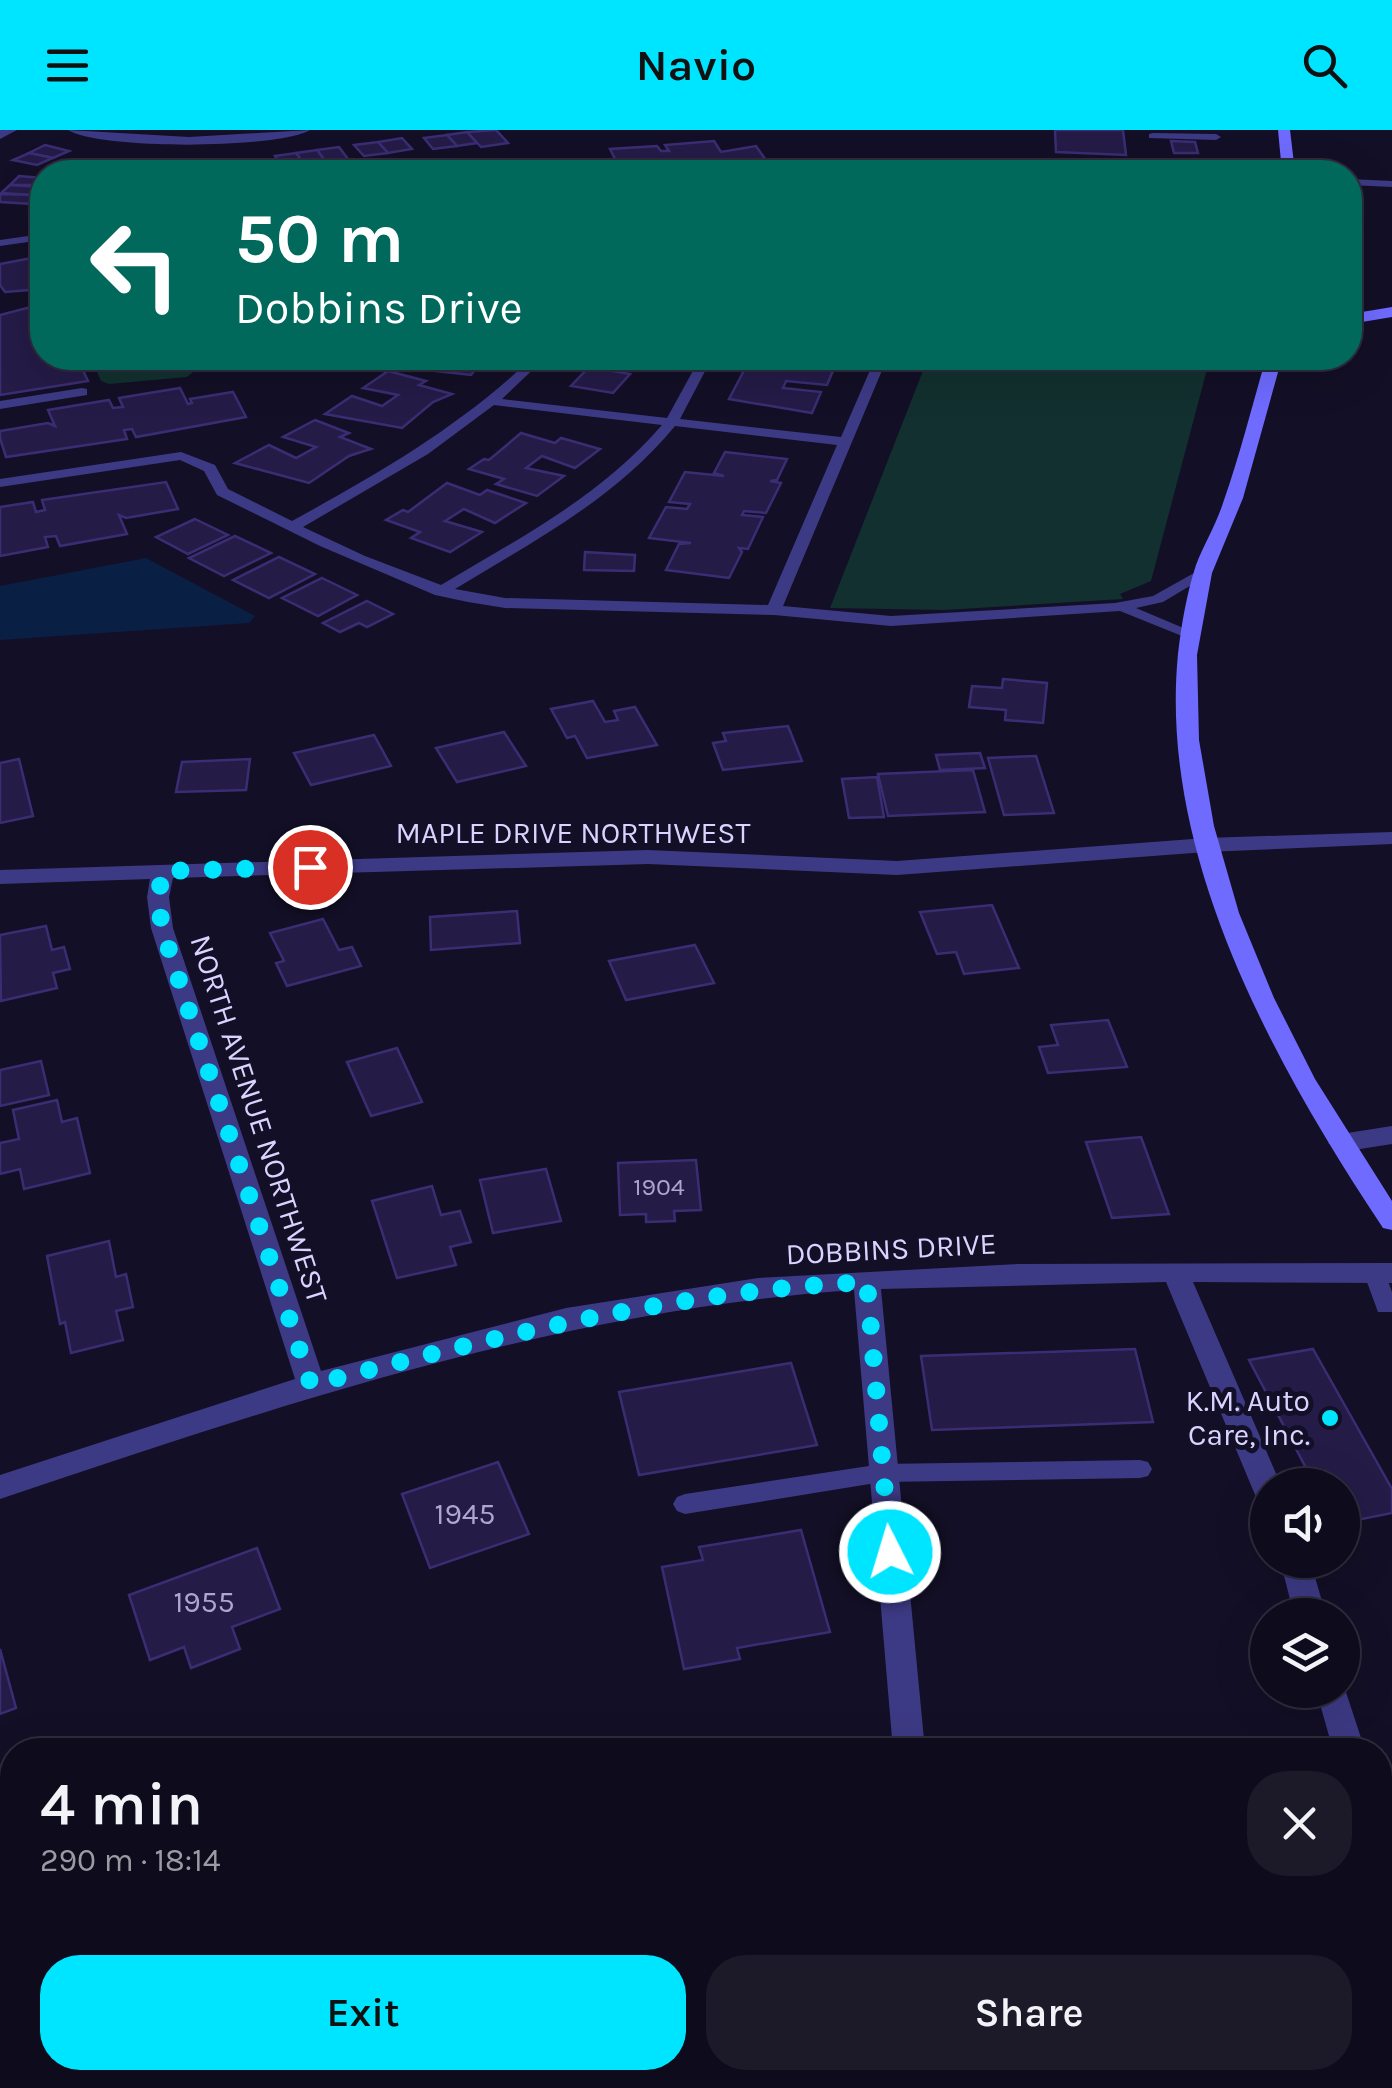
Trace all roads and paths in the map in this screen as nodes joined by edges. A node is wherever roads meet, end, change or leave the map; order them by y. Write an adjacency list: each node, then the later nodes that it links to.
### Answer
1 (10, 130): 5 (street)
2 (74, 130): 3 (street)
3 (304, 130)
4 (1284, 130): 8 (main road)
5 (0, 135)
6 (1154, 136): 7 (lane)
7 (1216, 137)
8 (1288, 160)
9 (1362, 183): 10 (lane)
10 (1392, 184)
11 (30, 239): 12 (lane)
12 (0, 244)
13 (1362, 302): 14 (main road)
14 (1392, 308): 15 (main road)
15 (1362, 317)
16 (527, 370): 21 (lane)
17 (699, 370): 23 (lane)
18 (876, 370): 24 (lane)
19 (1270, 370): 27 (main road)
20 (82, 392): 22 (lane)
21 (496, 402): 23 (lane); 26 (lane)
22 (0, 405)
23 (670, 422): 24 (lane); 28 (lane)
24 (846, 442): 30 (lane)
25 (0, 483): 26 (lane)
26 (294, 526): 28 (lane)
27 (1203, 572): 29 (lane); 31 (main road)
28 (440, 592): 30 (lane)
29 (1115, 608): 30 (lane); 31 (lane)
30 (774, 610)
31 (1192, 635): 33 (main road)
32 (1392, 838): 33 (street, MAPLE DRIVE NORTHWEST)
33 (1206, 845): 34 (street, MAPLE DRIVE NORTHWEST); 37 (main road)
34 (163, 871): 35 (street, MAPLE DRIVE NORTHWEST); 43 (street, NORTH AVENUE NORTHWEST)
35 (0, 877)
36 (1392, 1135): 37 (street)
37 (1341, 1142): 38 (main road)
38 (1392, 1221)
39 (1176, 1272): 40 (street, DOBBINS DRIVE); 41 (street, DOBBINS DRIVE); 45 (street)
40 (1383, 1274): 42 (lane)
41 (867, 1282): 43 (street, DOBBINS DRIVE); 46 (street)
42 (1386, 1306)
43 (311, 1385): 47 (street, DOBBINS DRIVE)
44 (1140, 1468): 46 (lane)
45 (1259, 1468)
46 (882, 1472): 48 (lane); 50 (street)
47 (0, 1487)
48 (685, 1504)
49 (1337, 1708): 51 (street)
50 (908, 1738)
51 (1346, 1738)

